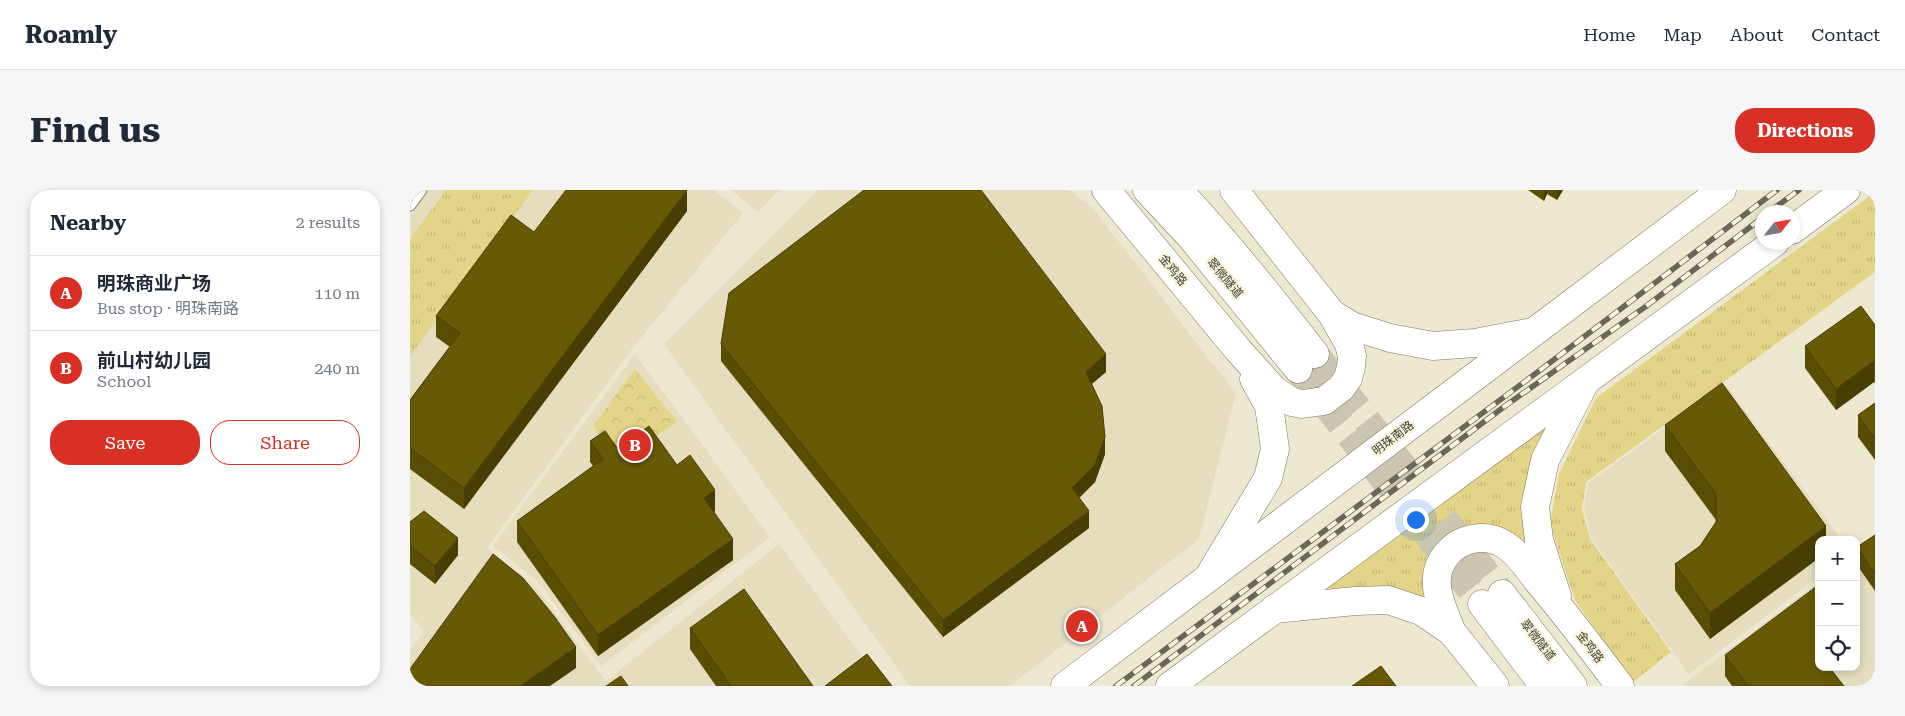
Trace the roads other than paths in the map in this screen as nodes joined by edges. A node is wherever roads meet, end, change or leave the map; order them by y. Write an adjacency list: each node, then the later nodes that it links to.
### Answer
1 (421, 190): 8 (lane)
2 (1106, 190): 13 (main road, 金鸡路)
3 (1147, 190): 4 (main road, 翠微隧道)
4 (1178, 190)
5 (1234, 190): 11 (main road)
6 (1722, 190): 12 (main road, 明珠南路)
7 (1846, 190): 9 (main road)
8 (410, 205)
9 (1800, 224)
10 (1764, 250): 14 (main road)
11 (1332, 314): 12 (main road); 13 (main road)
12 (1533, 332): 15 (main road, 明珠南路)
13 (1239, 351): 15 (main road)
14 (1585, 382): 16 (main road); 17 (main road)
15 (1208, 578): 19 (main road, 明珠南路)
16 (1560, 608): 18 (main road, 金鸡路); 24 (main road, 金鸡路)
17 (1274, 609): 18 (main road); 20 (main road)
18 (1452, 632): 21 (main road)
19 (1065, 686)
20 (1170, 686)
21 (1495, 686)
22 (1544, 686): 23 (main road, 翠微隧道)
23 (1573, 686)
24 (1620, 686)

